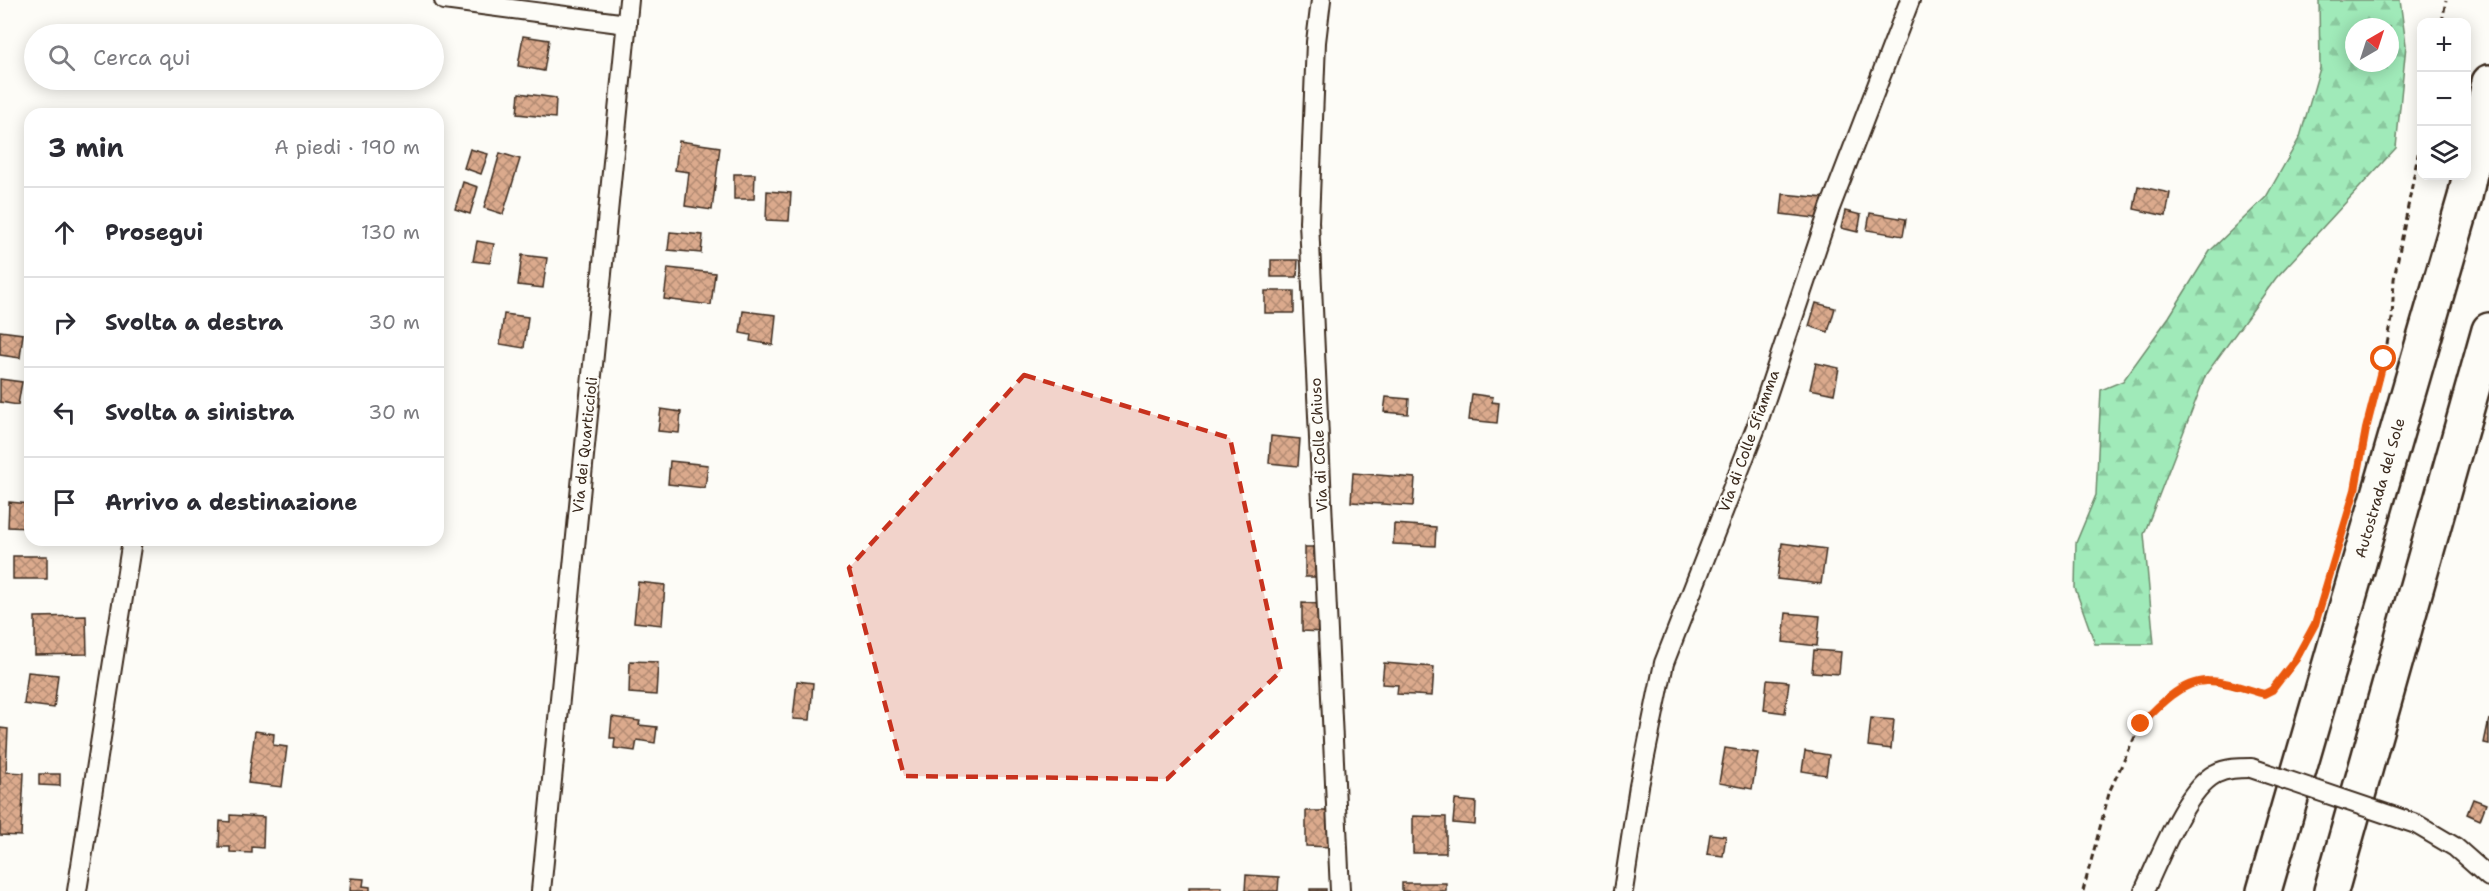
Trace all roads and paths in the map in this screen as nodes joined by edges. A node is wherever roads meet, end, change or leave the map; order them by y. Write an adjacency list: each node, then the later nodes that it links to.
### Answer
1 (444, 0): 7 (street)
2 (629, 0): 7 (street, Via dei Quarticcioli)
3 (1322, 0): 17 (street, Via di Colle Chiuso)
4 (1910, 0): 18 (street, Via di Colle Sfiamma)
5 (2446, 0): 6 (path)
6 (2443, 18)
7 (627, 24): 16 (street, Via dei Quarticcioli)
8 (2489, 82): 21 (highway, Autostrada del Sole)
9 (2417, 155): 11 (path)
10 (2489, 330): 22 (highway)
11 (2358, 470)
12 (131, 546): 15 (street)
13 (2311, 633): 19 (path)
14 (2489, 878): 20 (street, bridge)
15 (77, 891)
16 (541, 891)
17 (1340, 891)
18 (1623, 891)
19 (2083, 891)
20 (2144, 891)
21 (2264, 891)
22 (2331, 891)

